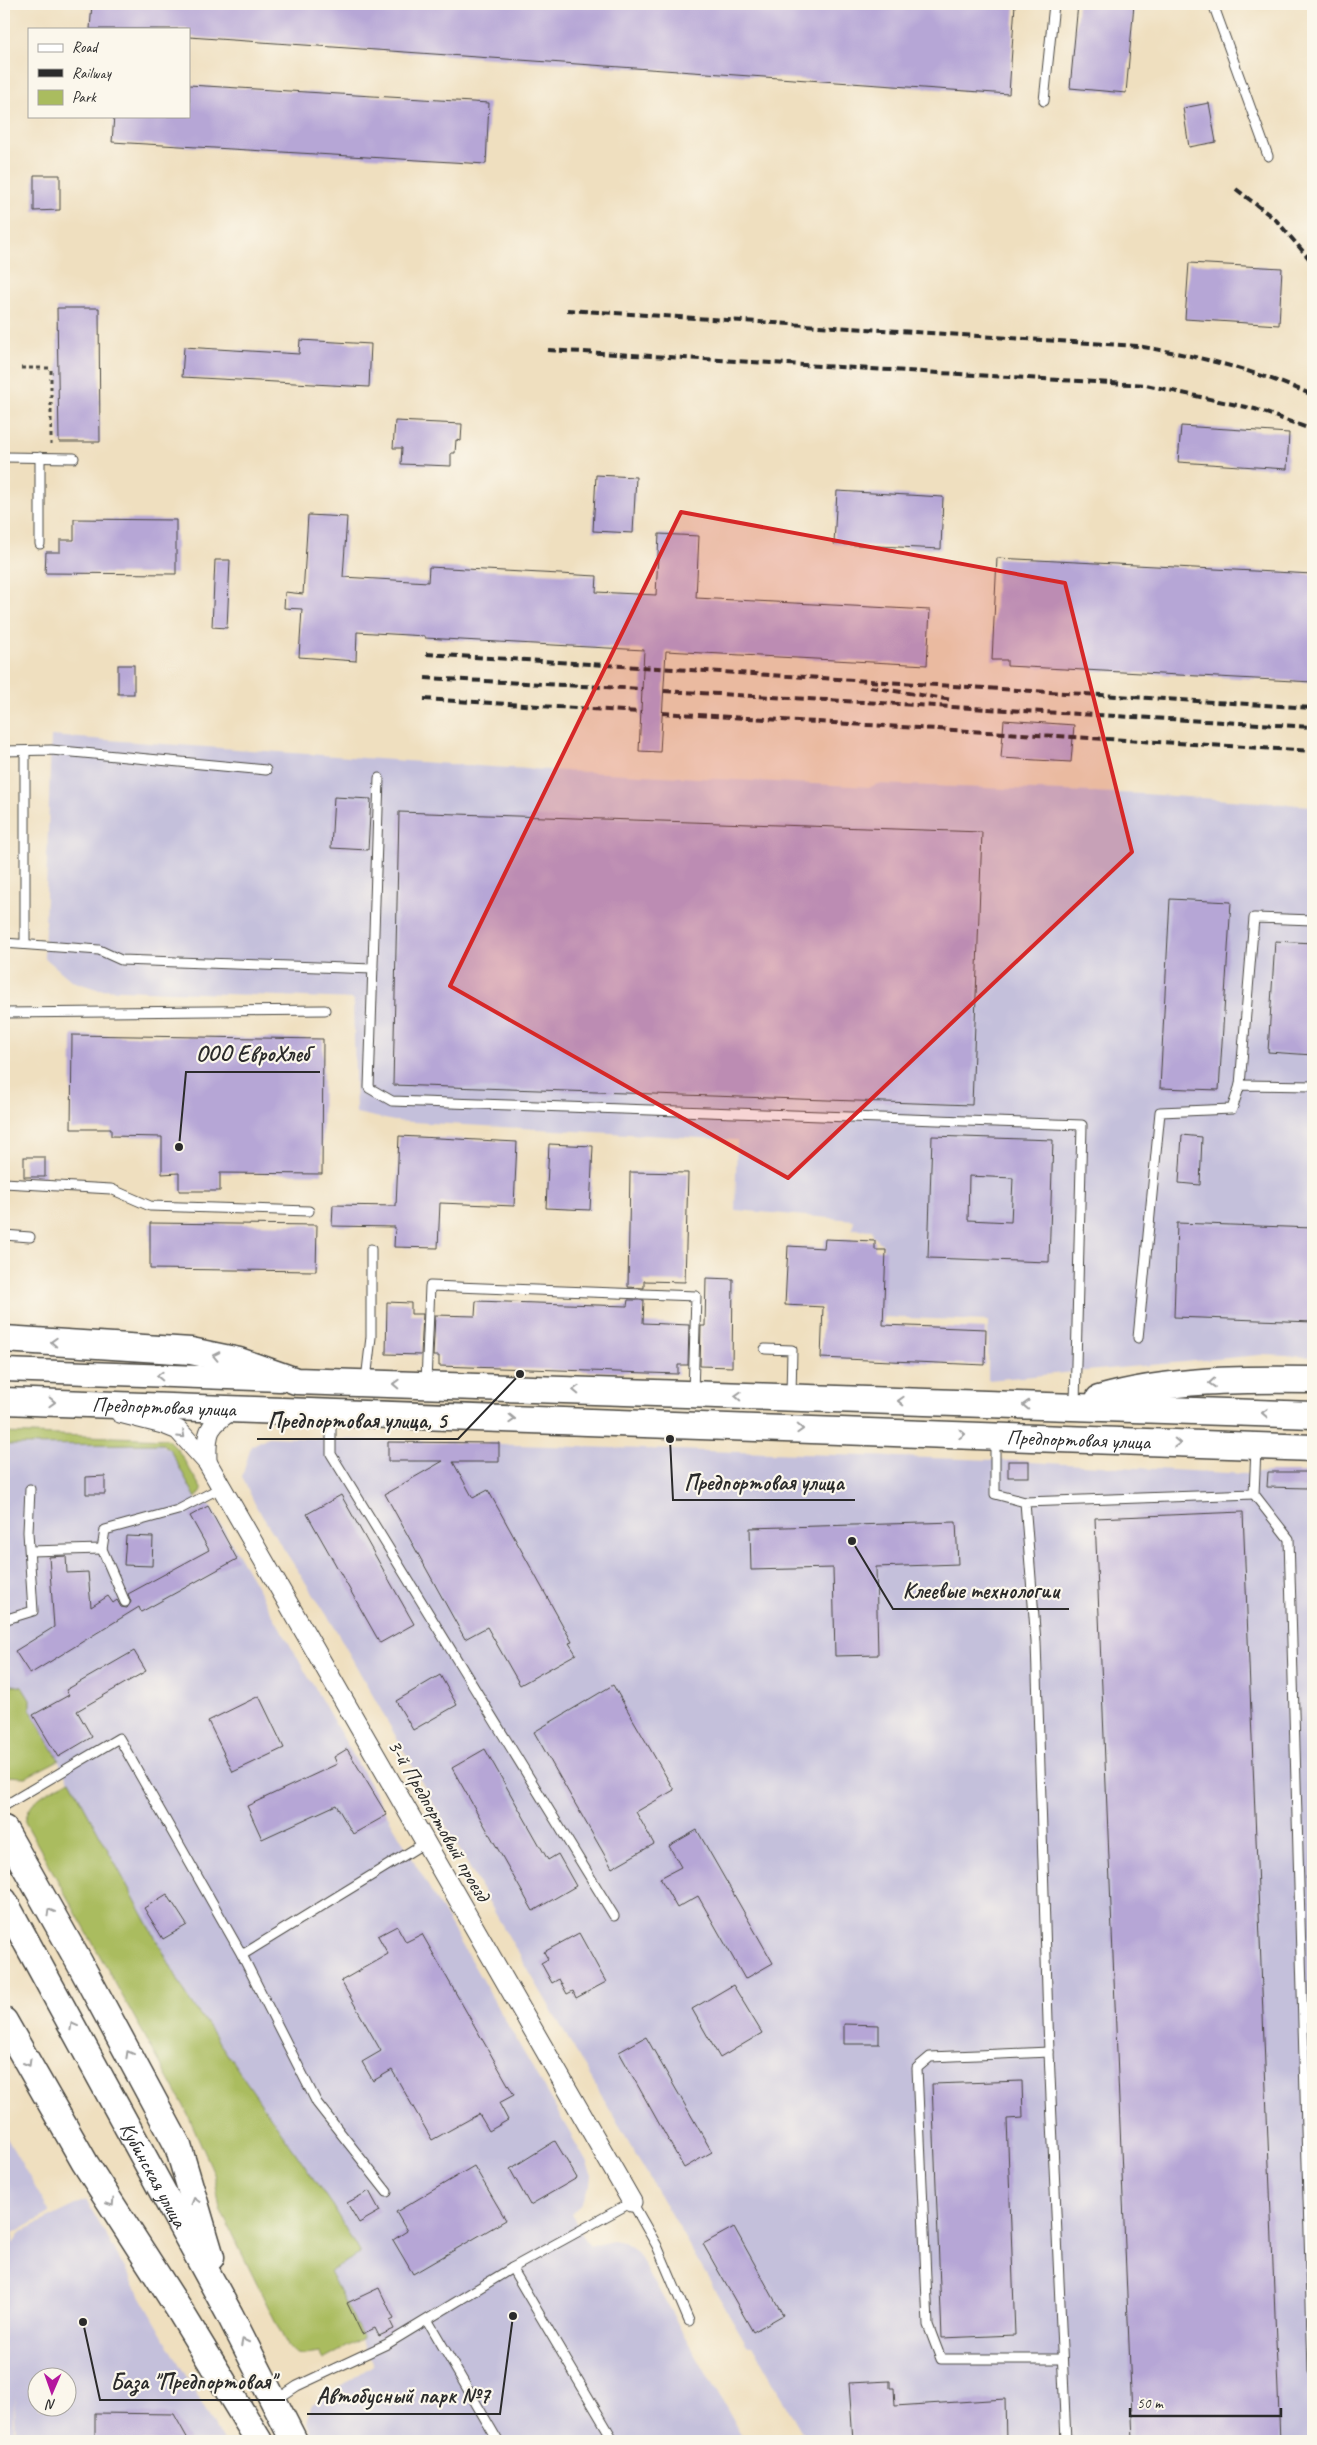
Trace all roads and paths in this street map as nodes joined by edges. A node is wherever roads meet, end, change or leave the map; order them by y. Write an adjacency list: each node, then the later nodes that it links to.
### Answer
1 (1054, 4): 3 (lane)
2 (1213, 4): 4 (lane)
3 (1044, 101)
4 (1268, 156)
5 (21, 368): 8 (path)
6 (4, 456): 7 (lane)
7 (40, 457): 8 (lane); 10 (lane)
8 (51, 457): 9 (lane)
9 (74, 458)
10 (40, 544)
11 (4, 752): 12 (lane)
12 (25, 752): 13 (lane); 17 (lane)
13 (266, 770)
14 (379, 778): 18 (lane)
15 (1313, 920): 21 (lane)
16 (4, 944): 17 (lane)
17 (25, 944): 18 (lane)
18 (373, 969): 40 (lane)
19 (325, 1010): 20 (lane)
20 (4, 1013)
21 (1240, 1085): 22 (lane); 29 (lane)
22 (1313, 1086)
23 (4, 1183): 24 (lane)
24 (309, 1211)
25 (4, 1235): 26 (lane)
26 (30, 1238)
27 (371, 1249): 34 (lane)
28 (4, 1338): 33 (main road, one-way to 28)
29 (1138, 1338)
30 (765, 1349): 37 (lane)
31 (4, 1370): 33 (street, Предпортовая улица, one-way to 31)
32 (1313, 1380): 40 (main road, one-way to 40)
33 (296, 1381): 34 (main road, Предпортовая улица)
34 (366, 1383): 35 (main road, Предпортовая улица, one-way to 34)
35 (426, 1385): 36 (main road, Предпортовая улица, one-way to 35); 36 (lane)
36 (693, 1394): 37 (main road, Предпортовая улица, one-way to 36)
37 (791, 1398): 40 (main road, Предпортовая улица, one-way to 37)
38 (4, 1401): 39 (main road, Предпортовая улица, one-way to 39)
39 (87, 1404): 41 (main road, Предпортовая улица); 49 (street, 3-й Предпортовый проезд, one-way to 49)
40 (1075, 1406): 43 (main road, Предпортовая улица, one-way to 40)
41 (234, 1409): 42 (main road, Предпортовая улица); 49 (street)
42 (331, 1412): 44 (main road, Предпортовая улица, one-way to 44); 62 (lane)
43 (1313, 1415)
44 (995, 1436): 45 (main road, Предпортовая улица, one-way to 45); 53 (lane)
45 (1256, 1447): 46 (main road, Предпортовая улица); 52 (lane)
46 (1283, 1447): 47 (main road, Предпортовая улица); 48 (main road)
47 (1313, 1448)
48 (1313, 1456)
49 (207, 1462): 50 (street, 3-й Предпортовый проезд)
50 (222, 1487): 54 (lane); 60 (street, 3-й Предпортовый проезд)
51 (30, 1489): 55 (lane)
52 (1254, 1494): 53 (lane); 73 (lane)
53 (1025, 1502): 65 (lane)
54 (102, 1549): 55 (lane); 56 (lane)
55 (30, 1551): 57 (lane)
56 (126, 1602)
57 (7, 1619)
58 (4, 1806): 63 (lane)
59 (4, 1829): 69 (main road, one-way to 59)
60 (426, 1842): 63 (lane); 67 (street, 3-й Предпортовый проезд)
61 (7, 1906): 69 (main road, Кубинская улица, one-way to 61)
62 (614, 1916)
63 (242, 1954): 66 (lane)
64 (4, 2021): 75 (main road, one-way to 75)
65 (1049, 2052): 72 (lane); 72 (lane)
66 (387, 2192)
67 (632, 2202): 68 (lane); 71 (lane)
68 (512, 2268): 70 (lane); 78 (lane)
69 (230, 2315): 74 (main road, Кубинская улица, one-way to 69)
70 (428, 2321): 74 (lane); 77 (lane)
71 (689, 2321)
72 (1061, 2358): 79 (lane)
73 (1313, 2371)
74 (273, 2401): 76 (main road, Кубинская улица)
75 (259, 2441)
76 (294, 2441)
77 (498, 2441)
78 (614, 2441)
79 (1066, 2441)

